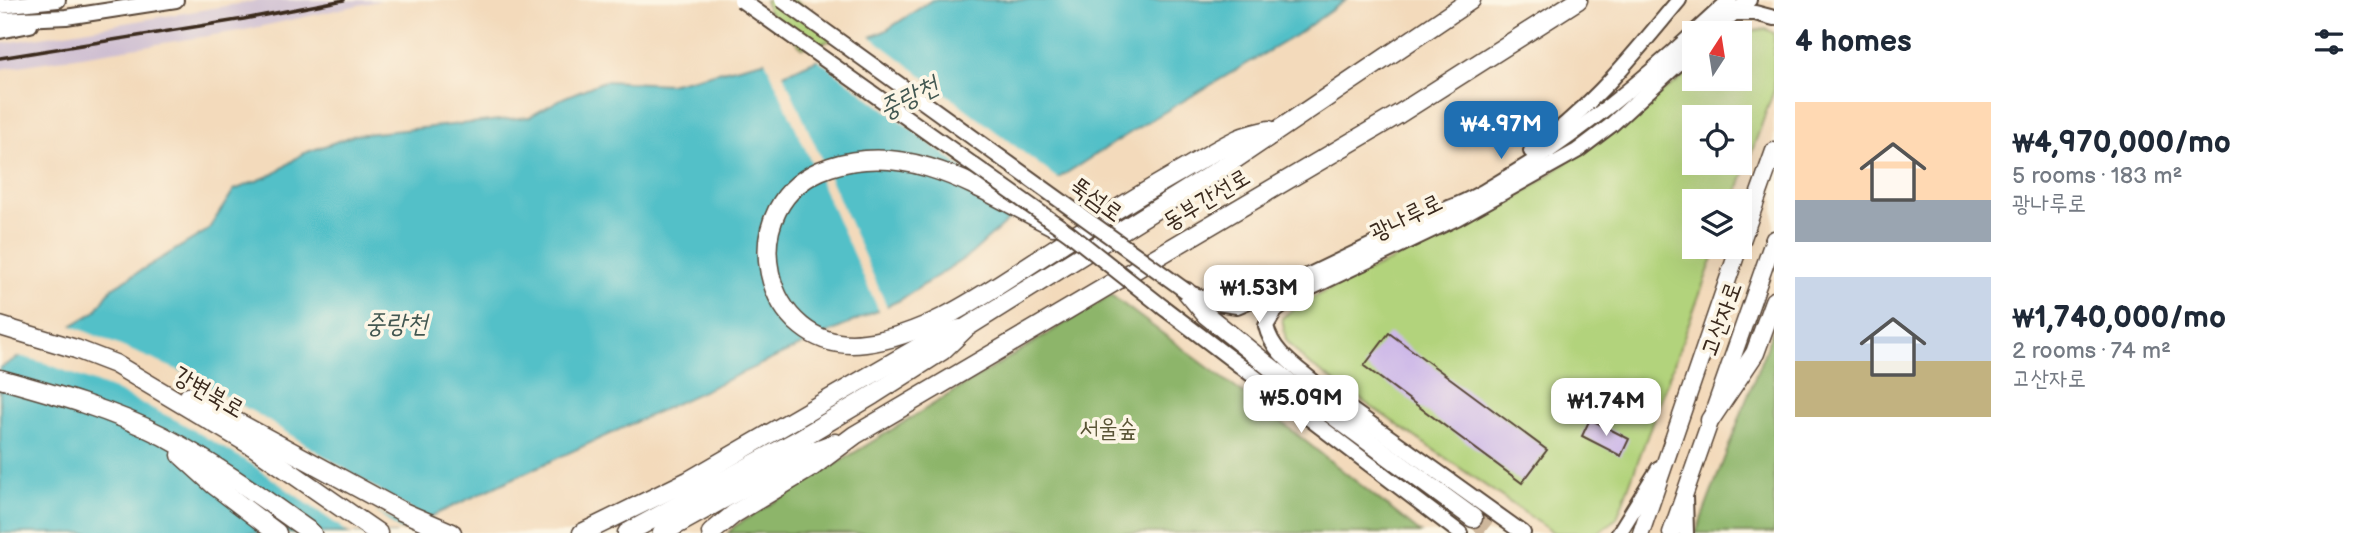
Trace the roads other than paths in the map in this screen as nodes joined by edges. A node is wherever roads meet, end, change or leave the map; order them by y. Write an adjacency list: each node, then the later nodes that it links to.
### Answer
1 (58, 0): 9 (main road)
2 (176, 0): 11 (main road)
3 (741, 0): 23 (main road, 뚝섬로, bridge)
4 (782, 0): 26 (main road, 뚝섬로, bridge)
5 (1471, 0): 19 (highway, 동부간선로)
6 (1578, 0): 35 (highway, 동부간선로)
7 (1679, 0): 21 (main road)
8 (1749, 0): 10 (main road, 광나루로)
9 (0, 6)
10 (1732, 6): 12 (main road); 14 (main road, 광나루로); 15 (main road, 광나루로)
11 (66, 17): 13 (main road); 16 (main road)
12 (1774, 18)
13 (0, 20)
14 (1711, 21)
15 (1720, 21)
16 (0, 31)
17 (1682, 44): 21 (main road, 광나루로)
18 (1682, 60): 32 (main road, 광나루로)
19 (1283, 126): 23 (highway, bridge); 29 (highway, 동부간선로)
20 (1774, 151): 22 (main road, 고산자로)
21 (1450, 208): 26 (main road, 광나루로)
22 (1752, 211)
23 (1069, 233): 47 (main road, 뚝섬로, bridge)
24 (1774, 239): 33 (main road, 고산자로)
25 (1735, 259): 36 (main road, 고산자로)
26 (1186, 291): 32 (main road, 뚝섬로); 38 (highway)
27 (1774, 300): 33 (highway)
28 (0, 326): 30 (highway, 강변북로)
29 (967, 327): 39 (highway); 44 (highway)
30 (115, 364): 42 (highway, 강변북로); 43 (highway)
31 (0, 379): 34 (highway)
32 (1315, 383): 48 (main road, 뚝섬로)
33 (1710, 420): 37 (main road, 고산자로)
34 (161, 435): 40 (highway); 41 (highway)
35 (855, 435): 45 (highway); 46 (highway)
36 (1669, 452): 49 (main road); 50 (main road, 고산자로)
37 (1685, 494): 51 (main road, 고산자로); 52 (main road)
38 (1474, 518)
39 (588, 531)
40 (277, 533)
41 (312, 533)
42 (378, 533)
43 (452, 533)
44 (627, 533)
45 (662, 533)
46 (711, 533)
47 (1460, 533)
48 (1522, 533)
49 (1619, 533)
50 (1641, 533)
51 (1671, 533)
52 (1686, 533)

